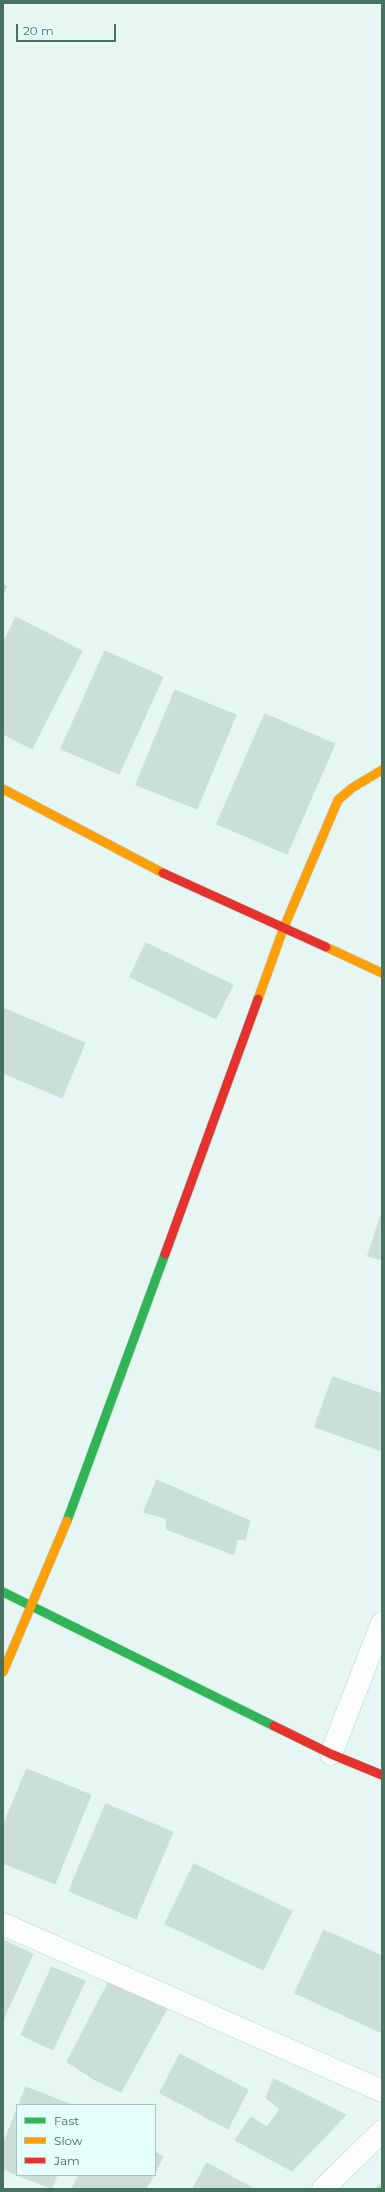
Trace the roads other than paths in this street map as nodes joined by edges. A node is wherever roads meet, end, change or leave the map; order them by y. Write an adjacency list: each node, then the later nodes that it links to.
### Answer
1 (382, 770): 3 (street)
2 (3, 789): 3 (street)
3 (284, 927): 4 (street); 6 (street)
4 (382, 973)
5 (3, 1592): 6 (street)
6 (32, 1605): 8 (street); 9 (street)
7 (382, 1623): 9 (street)
8 (3, 1672)
9 (331, 1754): 10 (street)
10 (382, 1775)
11 (3, 1924): 12 (street)
12 (382, 2090)
13 (382, 2131): 14 (street)
14 (323, 2189)

